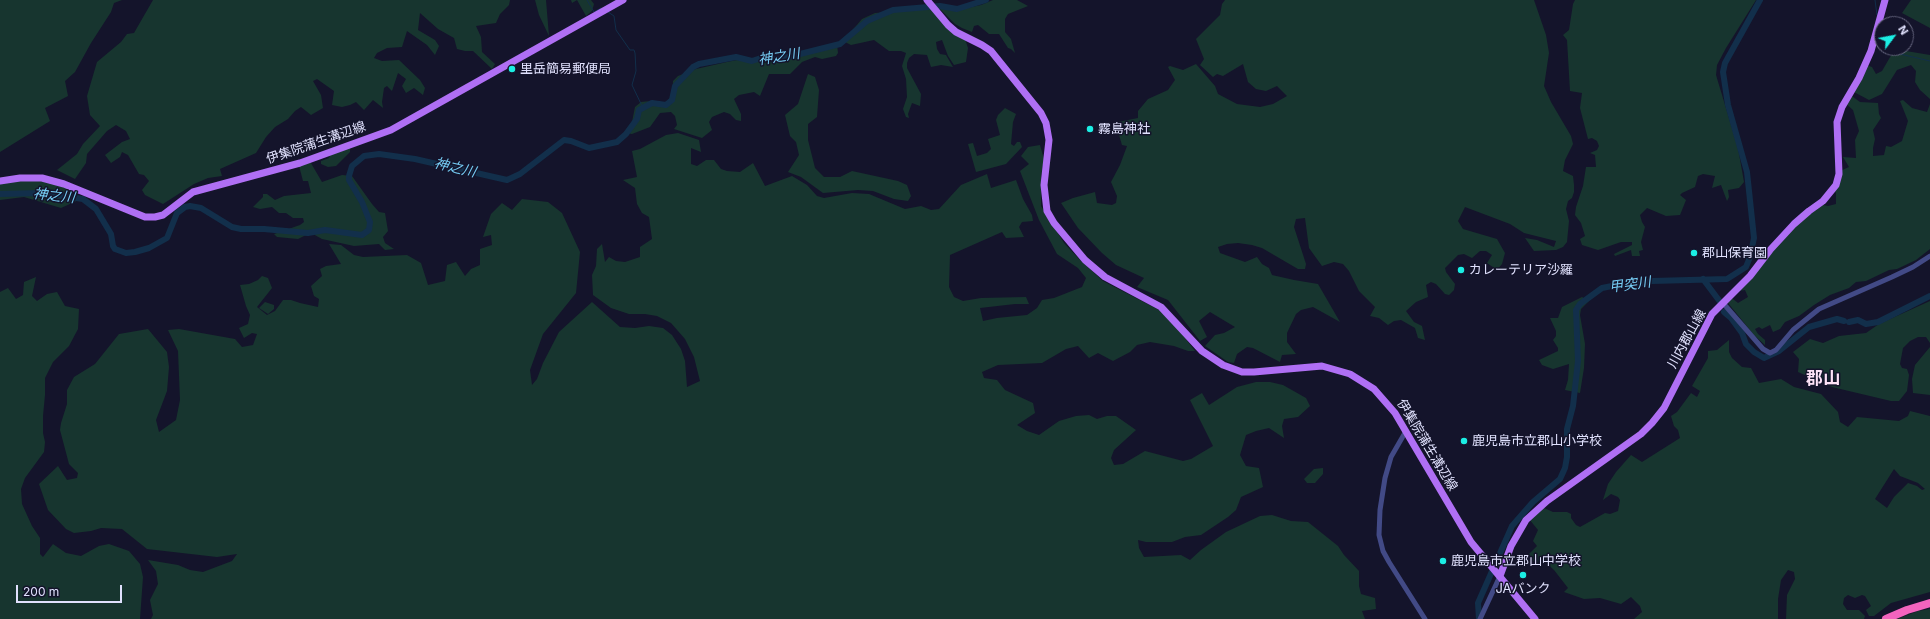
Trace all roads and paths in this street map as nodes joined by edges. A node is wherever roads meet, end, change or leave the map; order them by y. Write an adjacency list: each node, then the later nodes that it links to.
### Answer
1 (622, 0): 4 (main road, 伊集院蒲生溝辺線)
2 (1885, 0): 6 (main road, 川内郡山線)
3 (928, 2): 7 (main road, 伊集院蒲生溝辺線)
4 (0, 181)
5 (1930, 256): 6 (street)
6 (1723, 303): 8 (main road, 川内郡山線)
7 (1406, 431): 8 (main road, 伊集院蒲生溝辺線); 10 (street)
8 (1500, 576): 11 (street); 12 (main road, 伊集院蒲生溝辺線)
9 (1930, 603): 13 (highway)
10 (1425, 619)
11 (1480, 619)
12 (1536, 619)
13 (1886, 619)

